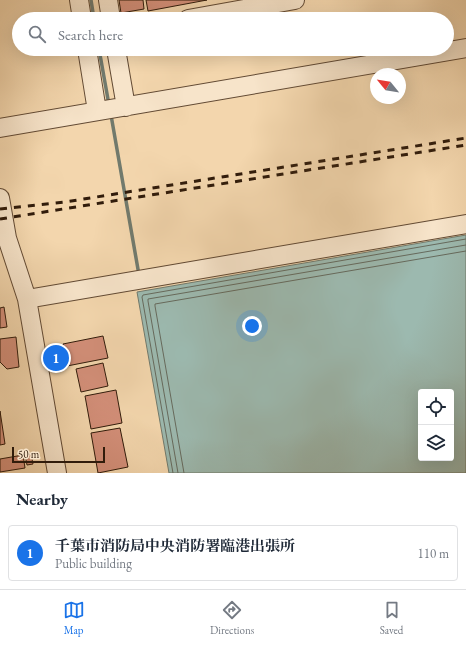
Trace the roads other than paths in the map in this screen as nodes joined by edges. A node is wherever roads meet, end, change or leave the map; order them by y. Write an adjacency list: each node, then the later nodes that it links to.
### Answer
1 (78, 0): 4 (street)
2 (108, 0): 5 (street)
3 (295, 0): 6 (street)
4 (81, 12)
5 (110, 12)
6 (227, 12)
7 (466, 48): 8 (street)
8 (454, 50)
9 (90, 56): 12 (street)
10 (115, 56): 12 (street)
11 (419, 56): 12 (street)
12 (111, 109): 13 (street)
13 (0, 128)
14 (0, 198): 16 (street)
15 (466, 224): 17 (street)
16 (4, 238): 17 (street)
17 (27, 299): 18 (street)
18 (57, 473)

